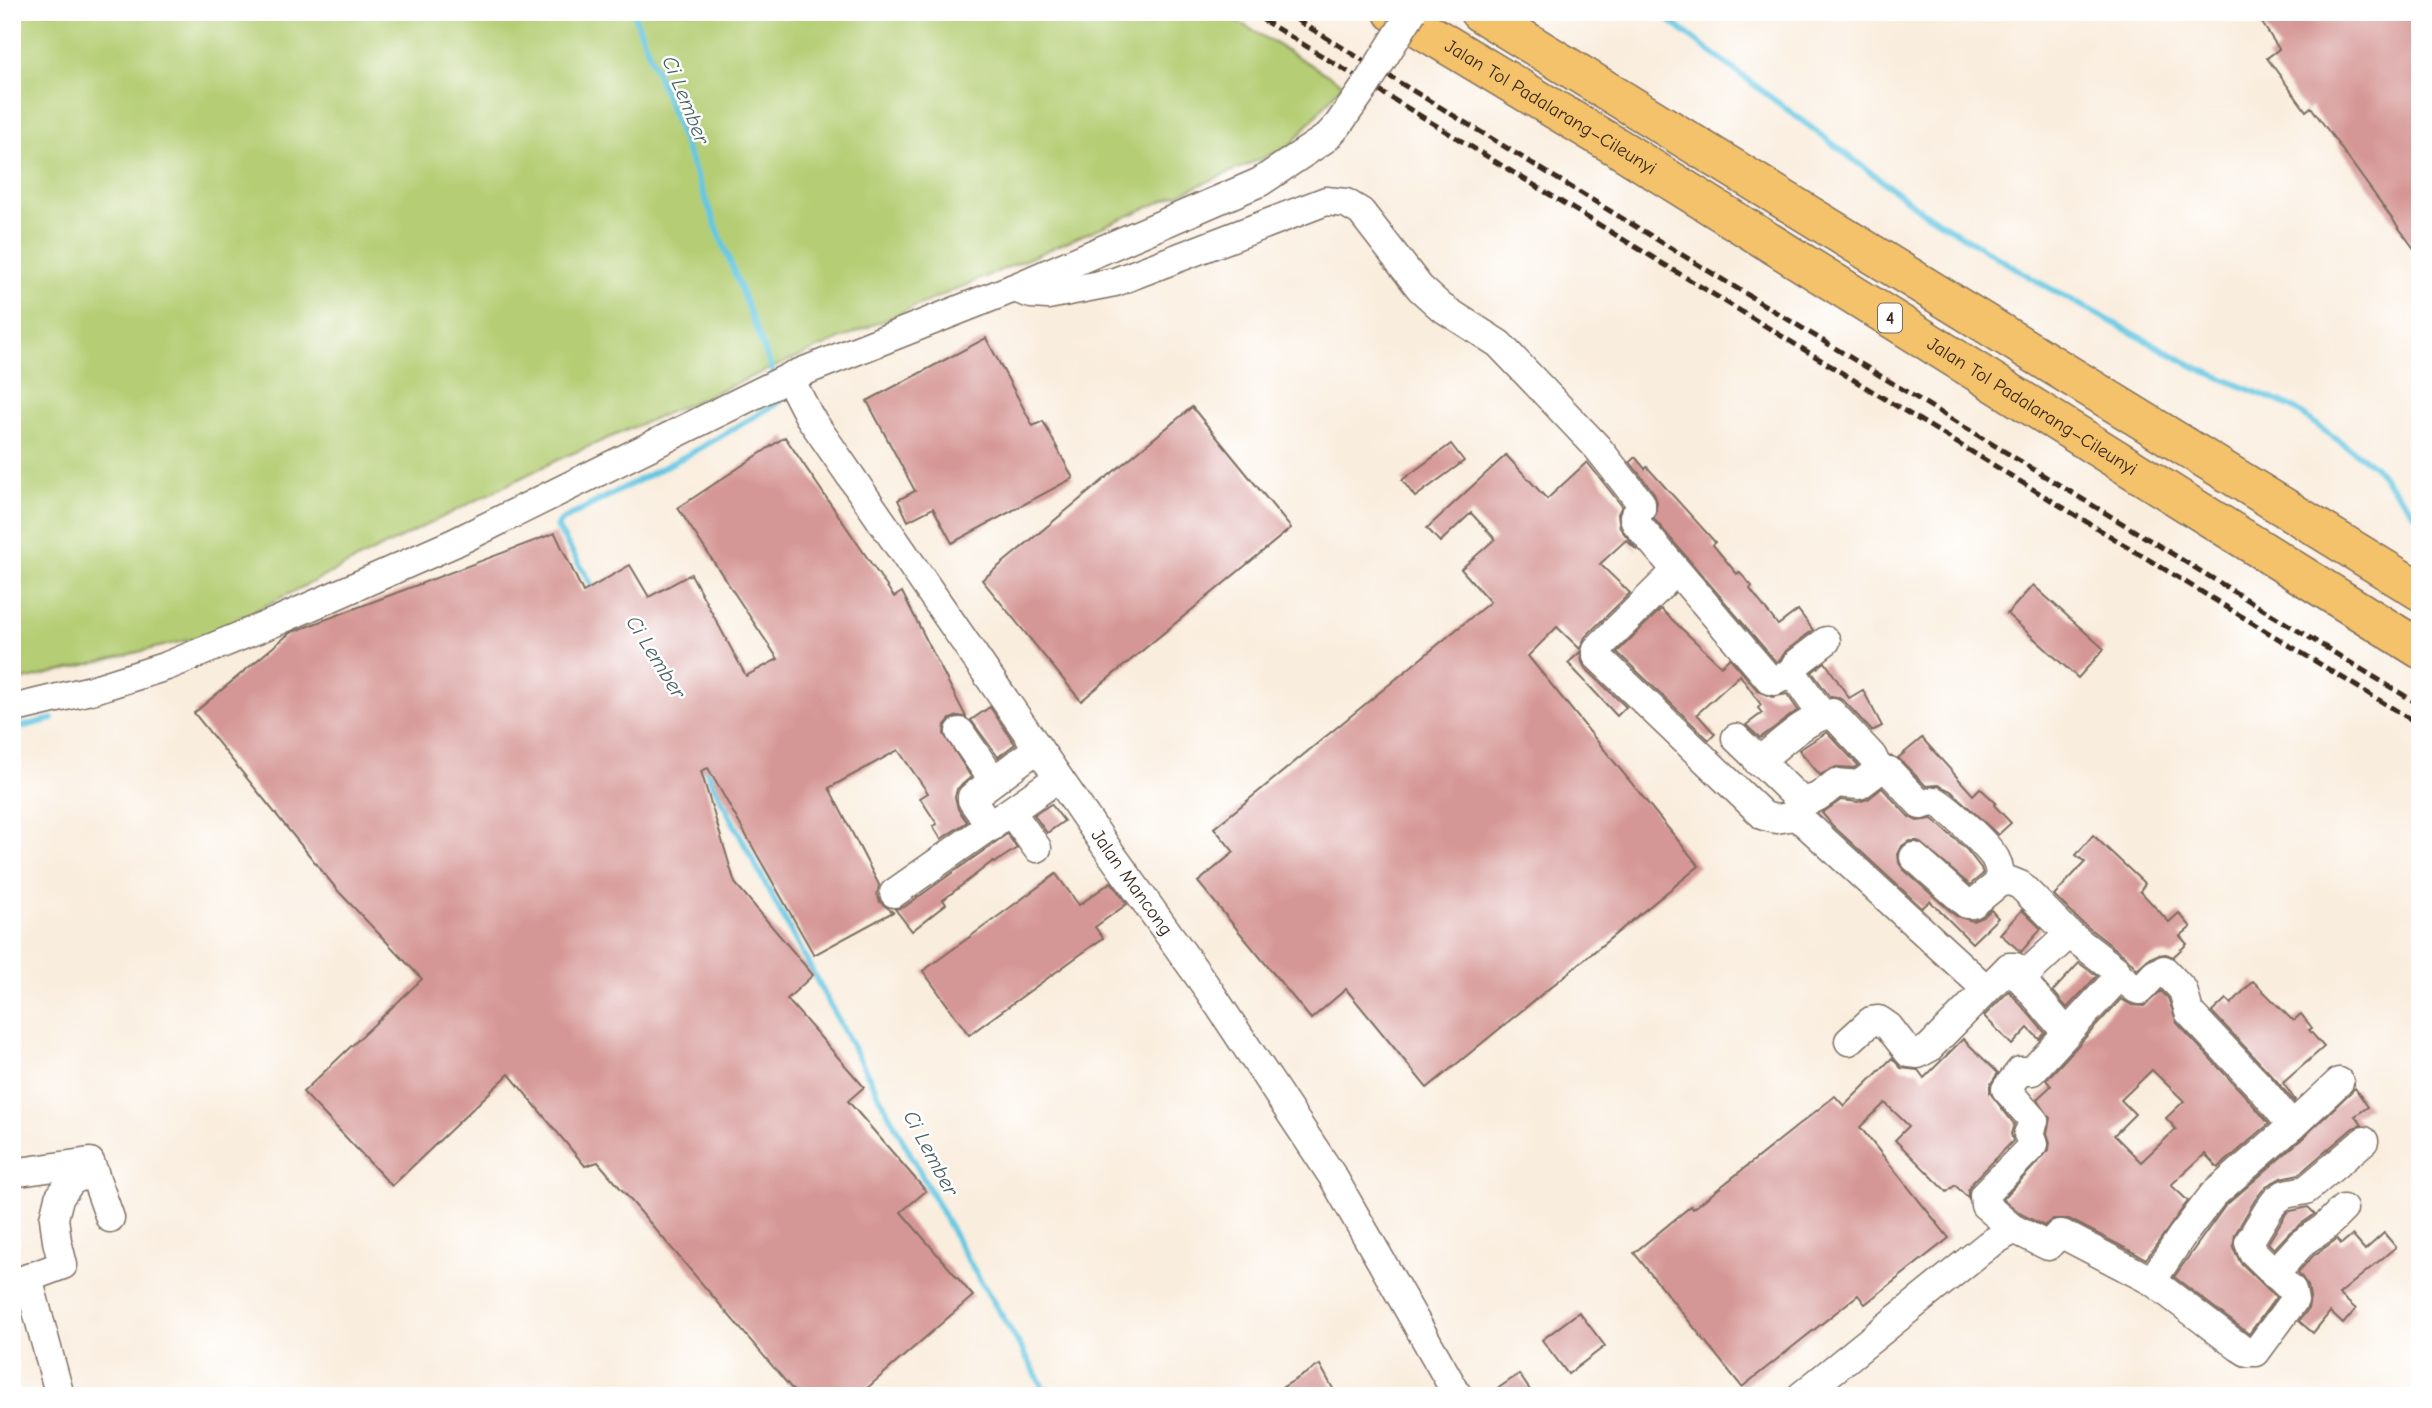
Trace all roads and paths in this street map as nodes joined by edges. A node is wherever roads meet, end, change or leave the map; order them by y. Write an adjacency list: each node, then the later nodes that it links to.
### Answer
1 (1393, 12): 9 (highway, Jalan Tol Padalarang–Cileunyi / 4)
2 (1412, 12): 4 (street, bridge)
3 (1479, 12): 7 (highway, 4)
4 (1014, 288): 5 (street); 6 (street)
5 (789, 389): 11 (street); 15 (street, Jalan Mancong)
6 (1676, 571): 10 (street); 28 (street)
7 (2413, 586)
8 (1826, 641): 10 (street)
9 (2420, 649)
10 (1792, 672): 12 (street)
11 (12, 709)
12 (1822, 715): 16 (street); 17 (street)
13 (960, 732): 19 (street)
14 (1736, 738): 16 (street)
15 (1038, 748): 18 (street, Jalan Mancong); 19 (street)
16 (1758, 762): 17 (street)
17 (1880, 770): 23 (street)
18 (1058, 778): 20 (street); 43 (street, Jalan Mancong)
19 (993, 780): 20 (street)
20 (1001, 820): 21 (street); 24 (street)
21 (1038, 848)
22 (1914, 857): 23 (street)
23 (2000, 882): 25 (street)
24 (894, 894)
25 (2069, 934): 26 (street); 27 (street)
26 (2119, 976): 29 (street); 32 (street)
27 (2021, 979): 28 (street); 29 (street)
28 (1986, 989): 30 (street)
29 (2066, 1032): 38 (street)
30 (1849, 1041)
31 (2339, 1082): 32 (street)
32 (2292, 1126): 41 (street)
33 (2364, 1141): 39 (street)
34 (94, 1172): 35 (street); 37 (street); 40 (street)
35 (12, 1173)
36 (2343, 1209): 39 (street)
37 (110, 1218)
38 (2013, 1229): 41 (street); 44 (street)
39 (2274, 1274): 41 (street)
40 (20, 1281): 42 (street)
41 (2152, 1281)
42 (60, 1396)
43 (1458, 1396)
44 (1801, 1396)

